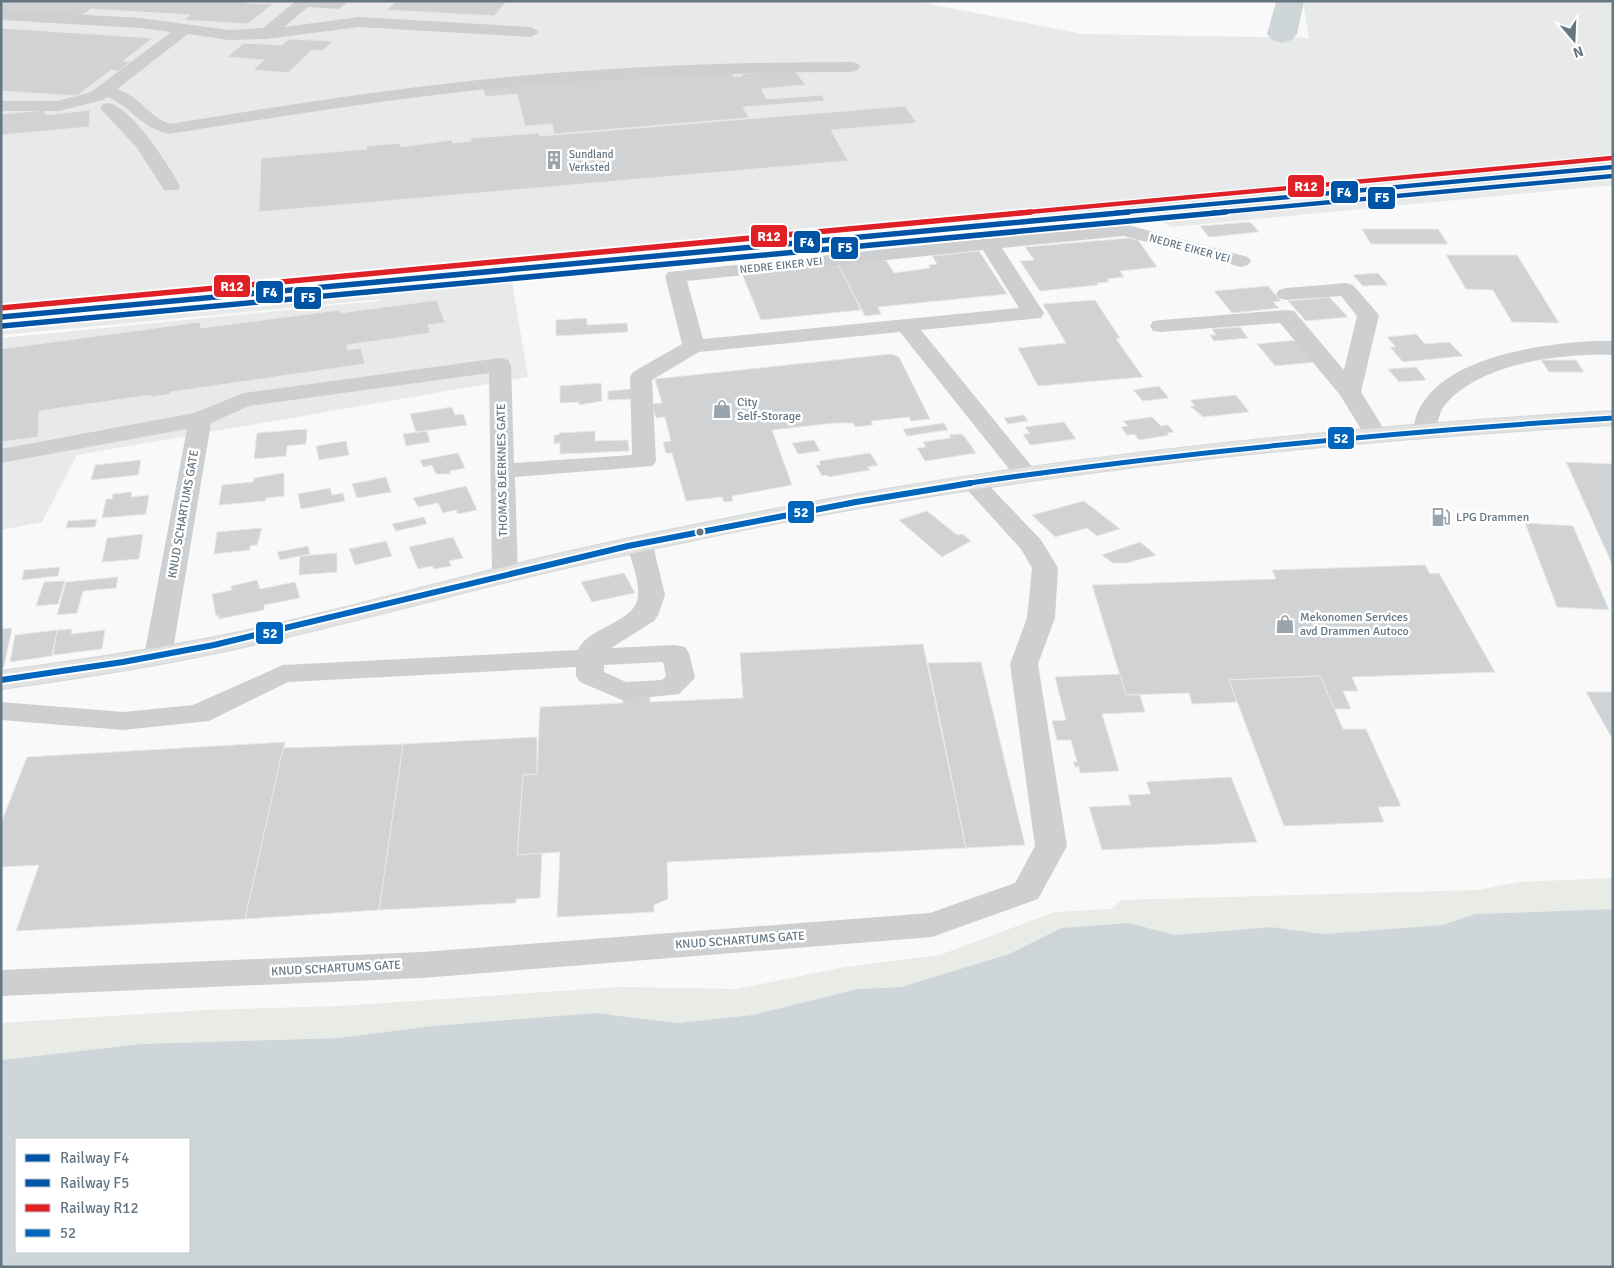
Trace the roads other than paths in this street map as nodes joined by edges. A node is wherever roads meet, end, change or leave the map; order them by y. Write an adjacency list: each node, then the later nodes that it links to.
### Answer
1 (305, 2): 2 (street); 6 (street)
2 (338, 4)
3 (1, 15): 4 (street)
4 (186, 28): 6 (street); 8 (street)
5 (531, 32): 6 (street)
6 (266, 34)
7 (852, 66): 8 (street)
8 (102, 94): 9 (street); 10 (street)
9 (1, 106)
10 (171, 186)
11 (989, 244): 12 (street, NEDRE EIKER VEI); 14 (street); 16 (street, NEDRE EIKER VEI)
12 (1241, 262)
13 (1286, 294): 18 (street)
14 (905, 325): 16 (street); 25 (street)
15 (1161, 326): 18 (street)
16 (694, 346): 24 (street)
17 (1613, 348): 21 (street)
18 (1350, 392): 22 (street)
19 (1613, 418): 21 (main road)
20 (200, 420): 23 (street); 24 (street, THOMAS BJERKNES GATE); 29 (street, KNUD SCHARTUMS GATE)
21 (1425, 429): 22 (main road)
22 (1375, 434): 25 (main road)
23 (1, 456)
24 (502, 471): 28 (street, THOMAS BJERKNES GATE)
25 (1026, 474): 26 (main road)
26 (972, 482): 27 (main road); 32 (street, KNUD SCHARTUMS GATE)
27 (640, 545): 28 (main road); 31 (street)
28 (505, 574): 29 (main road)
29 (158, 656): 30 (main road)
30 (6, 679): 31 (street)
31 (1, 710)
32 (1, 983)

